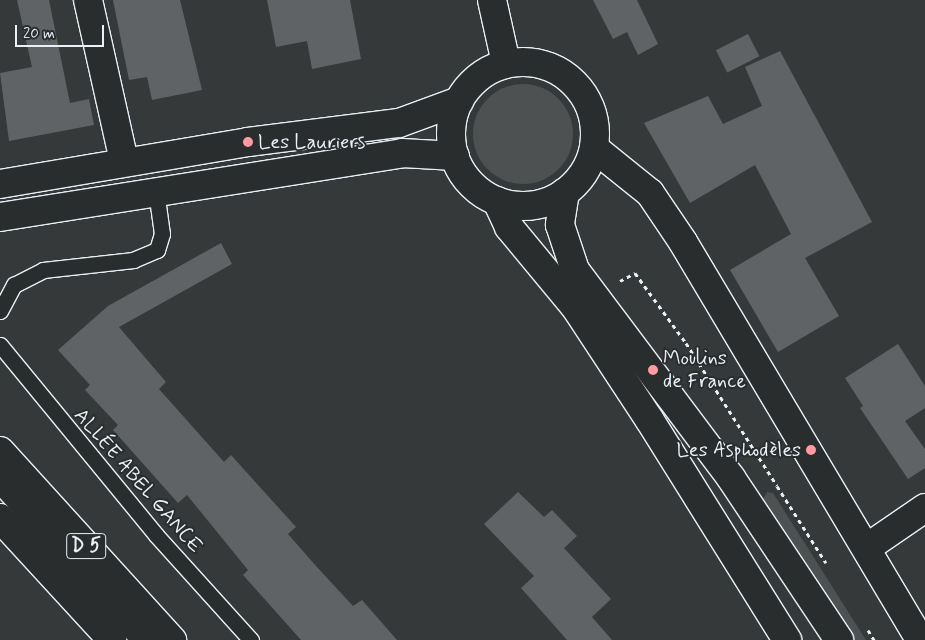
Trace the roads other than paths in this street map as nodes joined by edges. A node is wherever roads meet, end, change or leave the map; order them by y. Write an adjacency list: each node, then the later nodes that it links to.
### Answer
1 (88, 0): 7 (main road)
2 (492, 0): 3 (main road)
3 (506, 63): 4 (main road); 5 (main road)
4 (459, 101): 6 (main road); 7 (main road)
5 (594, 148): 10 (main road); 19 (main road)
6 (455, 156): 9 (main road); 11 (main road)
7 (124, 161): 8 (main road)
8 (0, 184)
9 (156, 191): 12 (main road); 13 (lane)
10 (565, 192): 11 (main road); 25 (main road)
11 (497, 201): 24 (main road)
12 (0, 217)
13 (0, 311)
14 (0, 345): 23 (lane, ALLÉE ABEL GANCE)
15 (0, 451): 22 (main road, D 5)
16 (0, 477): 21 (main road)
17 (925, 508): 19 (main road)
18 (0, 518): 20 (main road, D 5)
19 (868, 548): 26 (main road)
20 (112, 640)
21 (148, 640)
22 (172, 640)
23 (252, 640)
24 (787, 640)
25 (839, 640)
26 (920, 640)

